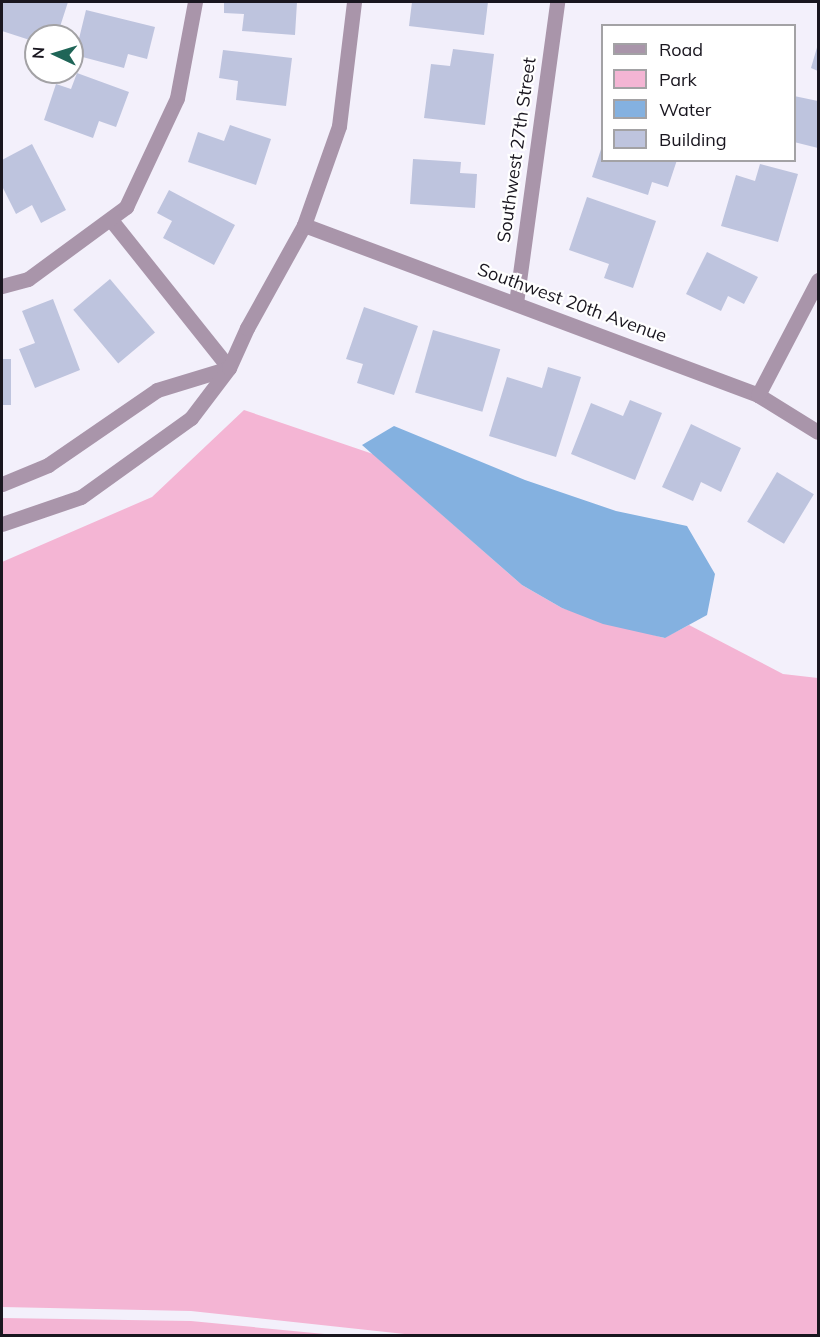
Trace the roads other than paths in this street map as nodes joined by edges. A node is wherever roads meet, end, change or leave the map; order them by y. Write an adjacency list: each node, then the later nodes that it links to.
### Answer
1 (195, 2): 4 (street)
2 (354, 2): 5 (street)
3 (557, 2): 8 (street, Southwest 27th Street)
4 (111, 220): 7 (street); 9 (street)
5 (304, 225): 8 (street, Southwest 20th Avenue); 9 (street)
6 (819, 280): 10 (street)
7 (2, 286)
8 (516, 303): 10 (street, Southwest 20th Avenue)
9 (229, 368): 12 (street); 13 (street)
10 (758, 395): 11 (street, Southwest 20th Avenue)
11 (819, 432)
12 (2, 484)
13 (2, 524)

